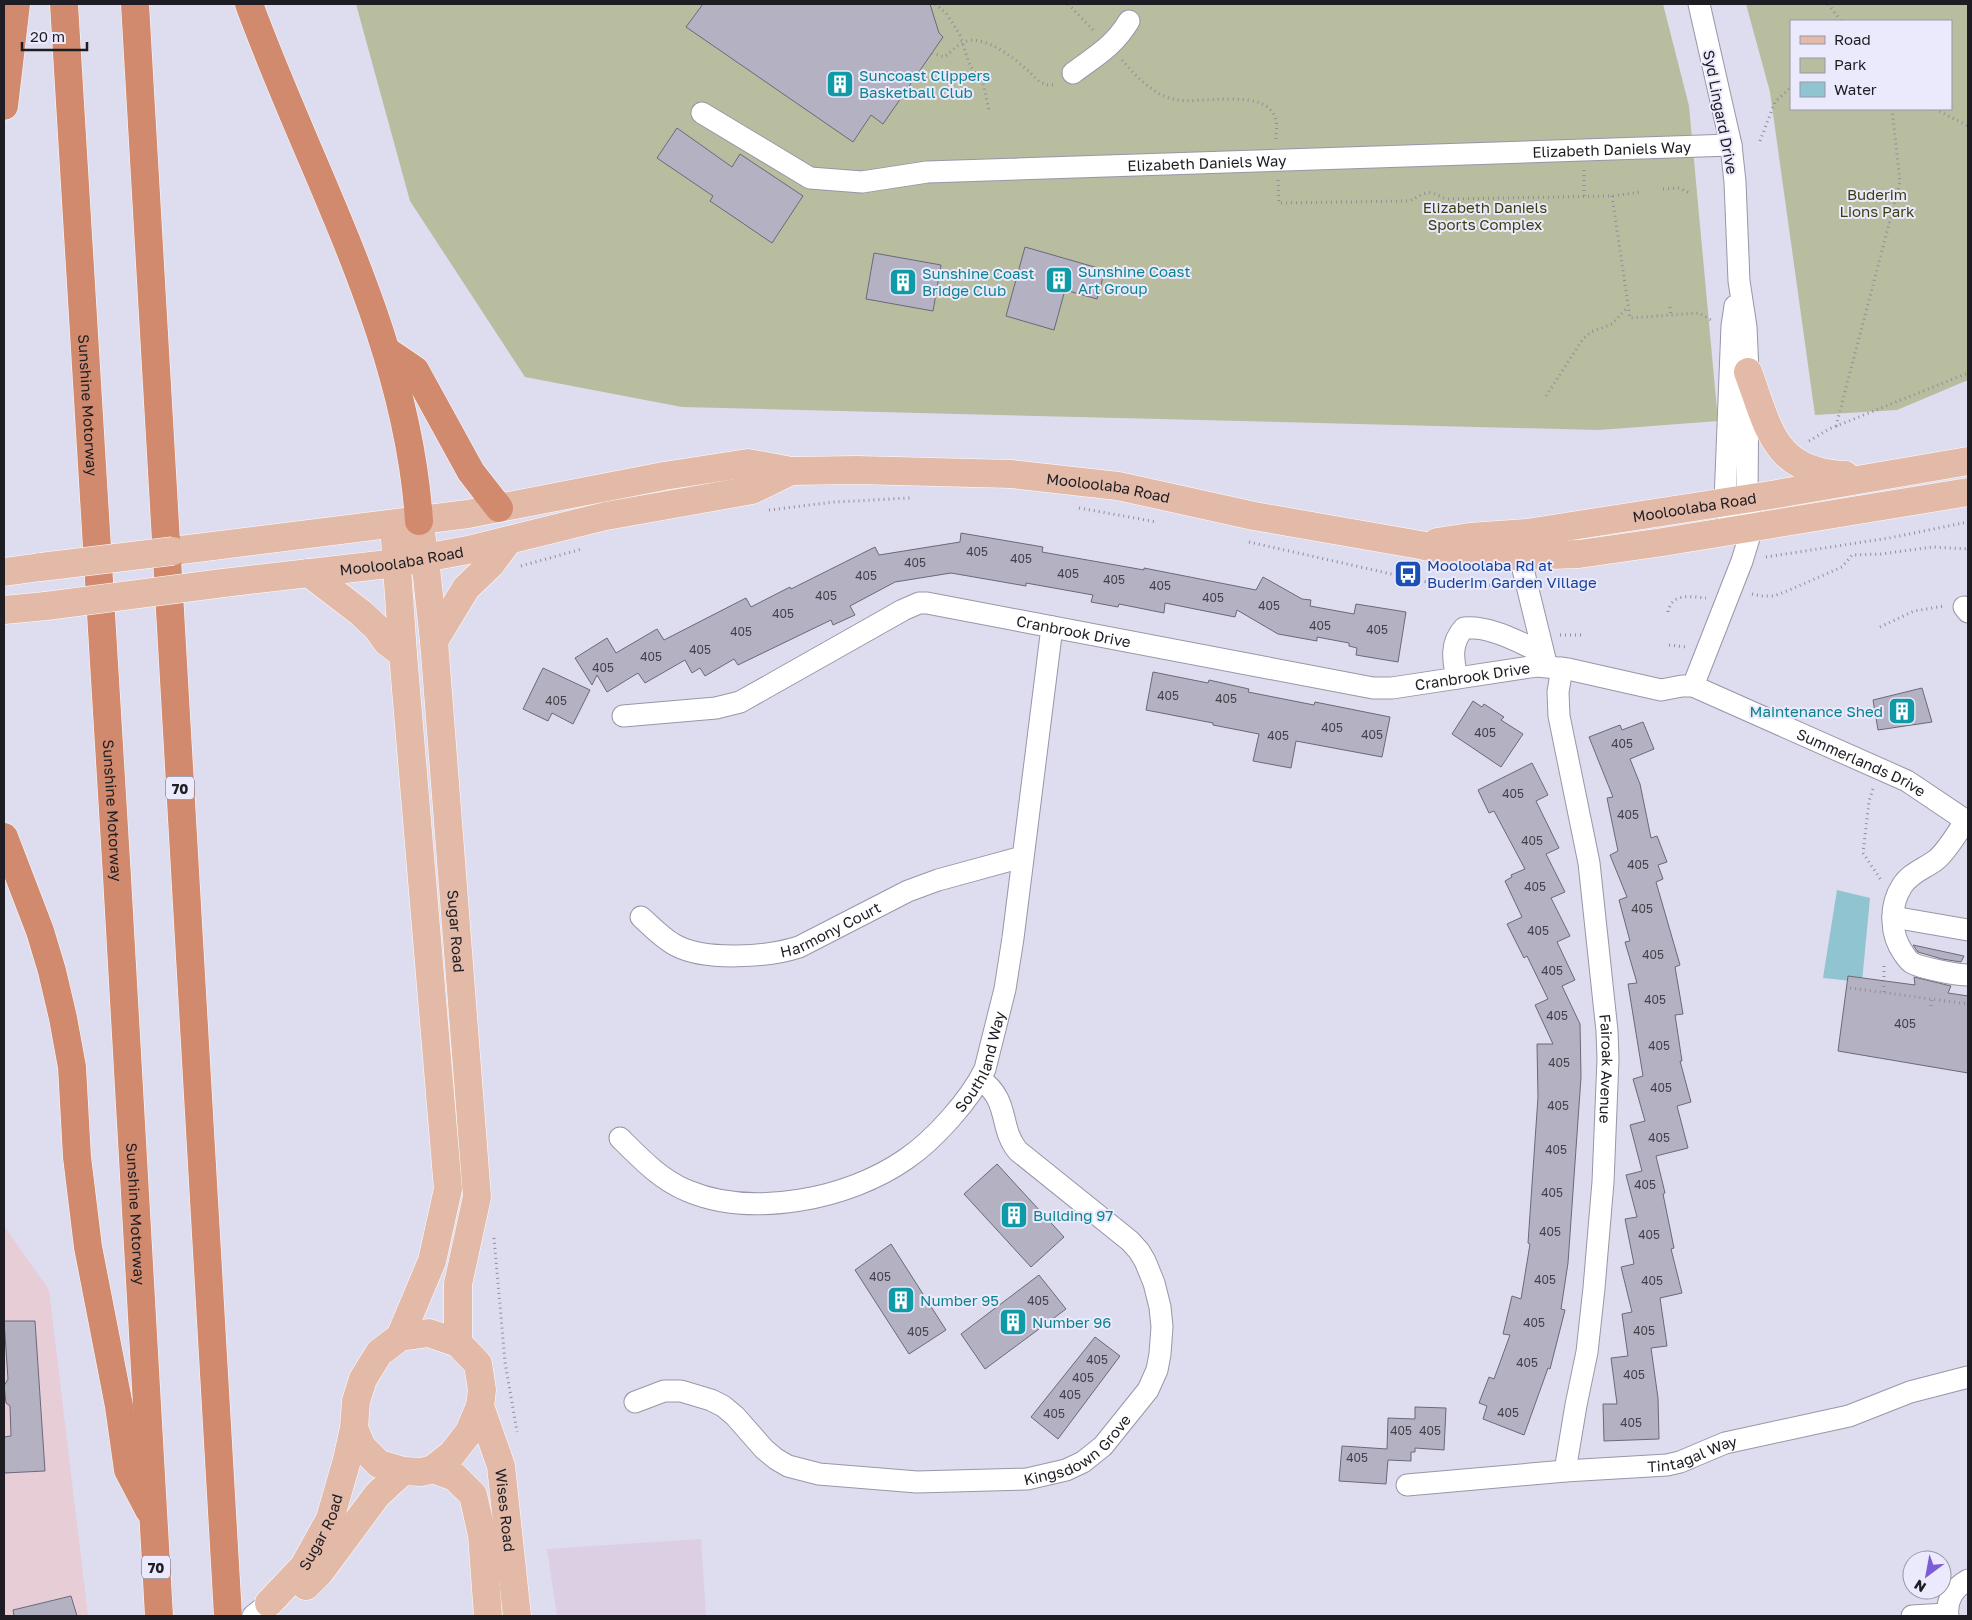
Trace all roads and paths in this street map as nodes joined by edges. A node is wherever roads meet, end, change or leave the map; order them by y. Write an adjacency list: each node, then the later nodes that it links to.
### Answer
1 (16, 4): 17 (highway)
2 (64, 4): 110 (highway, Sunshine Motorway / 70)
3 (135, 4): 116 (highway, 70)
4 (249, 4): 36 (highway)
5 (1068, 4): 13 (path)
6 (1699, 4): 25 (street, Syd Lingard Drive)
7 (1828, 4): 10 (path)
8 (936, 5): 9 (path); 12 (path)
9 (931, 7)
10 (1840, 20)
11 (1129, 21): 13 (street)
12 (962, 43): 14 (path); 15 (path); 18 (path)
13 (1109, 46): 15 (street); 24 (path)
14 (932, 53)
15 (1067, 77)
16 (1790, 88): 23 (path)
17 (4, 106)
18 (989, 110)
19 (1892, 110): 40 (path)
20 (1937, 110): 22 (path)
21 (702, 113): 25 (street, Elizabeth Daniels Way)
22 (1968, 126)
23 (1760, 141)
24 (1276, 143)
25 (1731, 145): 31 (street, Syd Lingard Drive)
26 (1278, 175): 30 (path)
27 (1663, 189): 29 (path)
28 (1641, 192): 30 (path)
29 (1690, 193)
30 (1612, 196): 32 (path)
31 (1739, 281): 37 (street, Syd Lingard Drive); 47 (street, Syd Lingard Drive)
32 (1628, 307): 34 (path); 39 (path)
33 (1670, 307): 34 (path)
34 (1671, 315): 35 (path)
35 (1712, 321)
36 (387, 351): 49 (highway); 51 (highway)
37 (1748, 372): 44 (main road); 47 (street, Syd Lingard Drive)
38 (1968, 372): 40 (path)
39 (1546, 396)
40 (1836, 426): 41 (path)
41 (1804, 444)
42 (1968, 461): 44 (main road, Mooloolaba Road)
43 (791, 471): 49 (main road, Mooloolaba Road); 55 (main road, Mooloolaba Road); 57 (main road, Mooloolaba Road)
44 (1886, 474): 47 (main road, Mooloolaba Road)
45 (1968, 492): 54 (main road, Mooloolaba Road)
46 (913, 498): 50 (path)
47 (1736, 500): 54 (street, Syd Lingard Drive); 57 (main road, Mooloolaba Road)
48 (1071, 507): 52 (path)
49 (499, 508): 51 (main road, Mooloolaba Road)
50 (765, 511)
51 (406, 522): 61 (main road, Sugar Road); 63 (main road, Sugar Road); 65 (main road, Mooloolaba Road, bridge)
52 (1160, 522)
53 (1968, 522): 62 (path)
54 (1741, 530): 60 (main road, Mooloolaba Road); 62 (street)
55 (508, 542): 61 (main road, Mooloolaba Road); 75 (main road)
56 (1247, 542): 67 (path)
57 (1420, 545): 60 (main road, Mooloolaba Road)
58 (584, 549): 64 (path)
59 (1968, 549): 68 (path)
60 (1520, 557): 77 (street, Fairoak Avenue)
61 (425, 559): 63 (main road, Mooloolaba Road); 75 (main road, Sugar Road)
62 (1750, 560): 79 (street)
63 (396, 563): 66 (main road, Mooloolaba Road); 76 (main road, Sugar Road)
64 (520, 566)
65 (4, 572)
66 (309, 573): 71 (main road, Mooloolaba Road, bridge); 76 (main road)
67 (1512, 587)
68 (1752, 594)
69 (1709, 599): 72 (path)
70 (1960, 608): 74 (path)
71 (4, 610)
72 (1668, 612)
73 (1052, 626): 78 (street, Cranbrook Drive); 80 (street, Cranbrook Drive); 84 (street, Southland Way)
74 (1880, 627)
75 (434, 641): 100 (main road, Sugar Road)
76 (403, 654): 99 (main road, Sugar Road)
77 (1550, 662): 78 (street, Cranbrook Drive); 78 (street); 79 (street); 108 (street, Fairoak Avenue)
78 (1457, 678)
79 (1693, 686): 81 (street, Summerlands Drive)
80 (622, 716)
81 (1882, 770): 82 (street, Summerlands Drive); 85 (path)
82 (1967, 821): 87 (street)
83 (4, 837): 110 (highway)
84 (1022, 857): 86 (street, Harmony Court); 96 (street, Southland Way)
85 (1881, 888)
86 (641, 917)
87 (1893, 917): 88 (street); 90 (street)
88 (1968, 930)
89 (1885, 959): 92 (path)
90 (1968, 975)
91 (1850, 988): 92 (path)
92 (1884, 992): 93 (path)
93 (1932, 999): 94 (path); 95 (path)
94 (1968, 1004)
95 (1931, 1006)
96 (980, 1079): 97 (street, Southland Way); 102 (street, Kingsdown Grove)
97 (620, 1138)
98 (494, 1236): 105 (path)
99 (400, 1336): 100 (main road); 104 (main road)
100 (458, 1343): 103 (main road)
101 (1968, 1377): 108 (street, Tintagal Way)
102 (635, 1402)
103 (480, 1406): 106 (main road); 113 (main road, Wises Road)
104 (354, 1428): 107 (main road); 112 (main road, Sugar Road)
105 (517, 1434)
106 (433, 1469): 107 (main road); 117 (main road, Wises Road)
107 (403, 1471): 112 (main road)
108 (1565, 1471): 109 (street, Tintagal Way)
109 (1407, 1485)
110 (153, 1518): 115 (highway, Sunshine Motorway / 70)
111 (1968, 1580): 114 (street)
112 (266, 1612)
113 (518, 1613)
114 (1947, 1615): 118 (street)
115 (159, 1616)
116 (228, 1616)
117 (488, 1616)
118 (1912, 1616)

